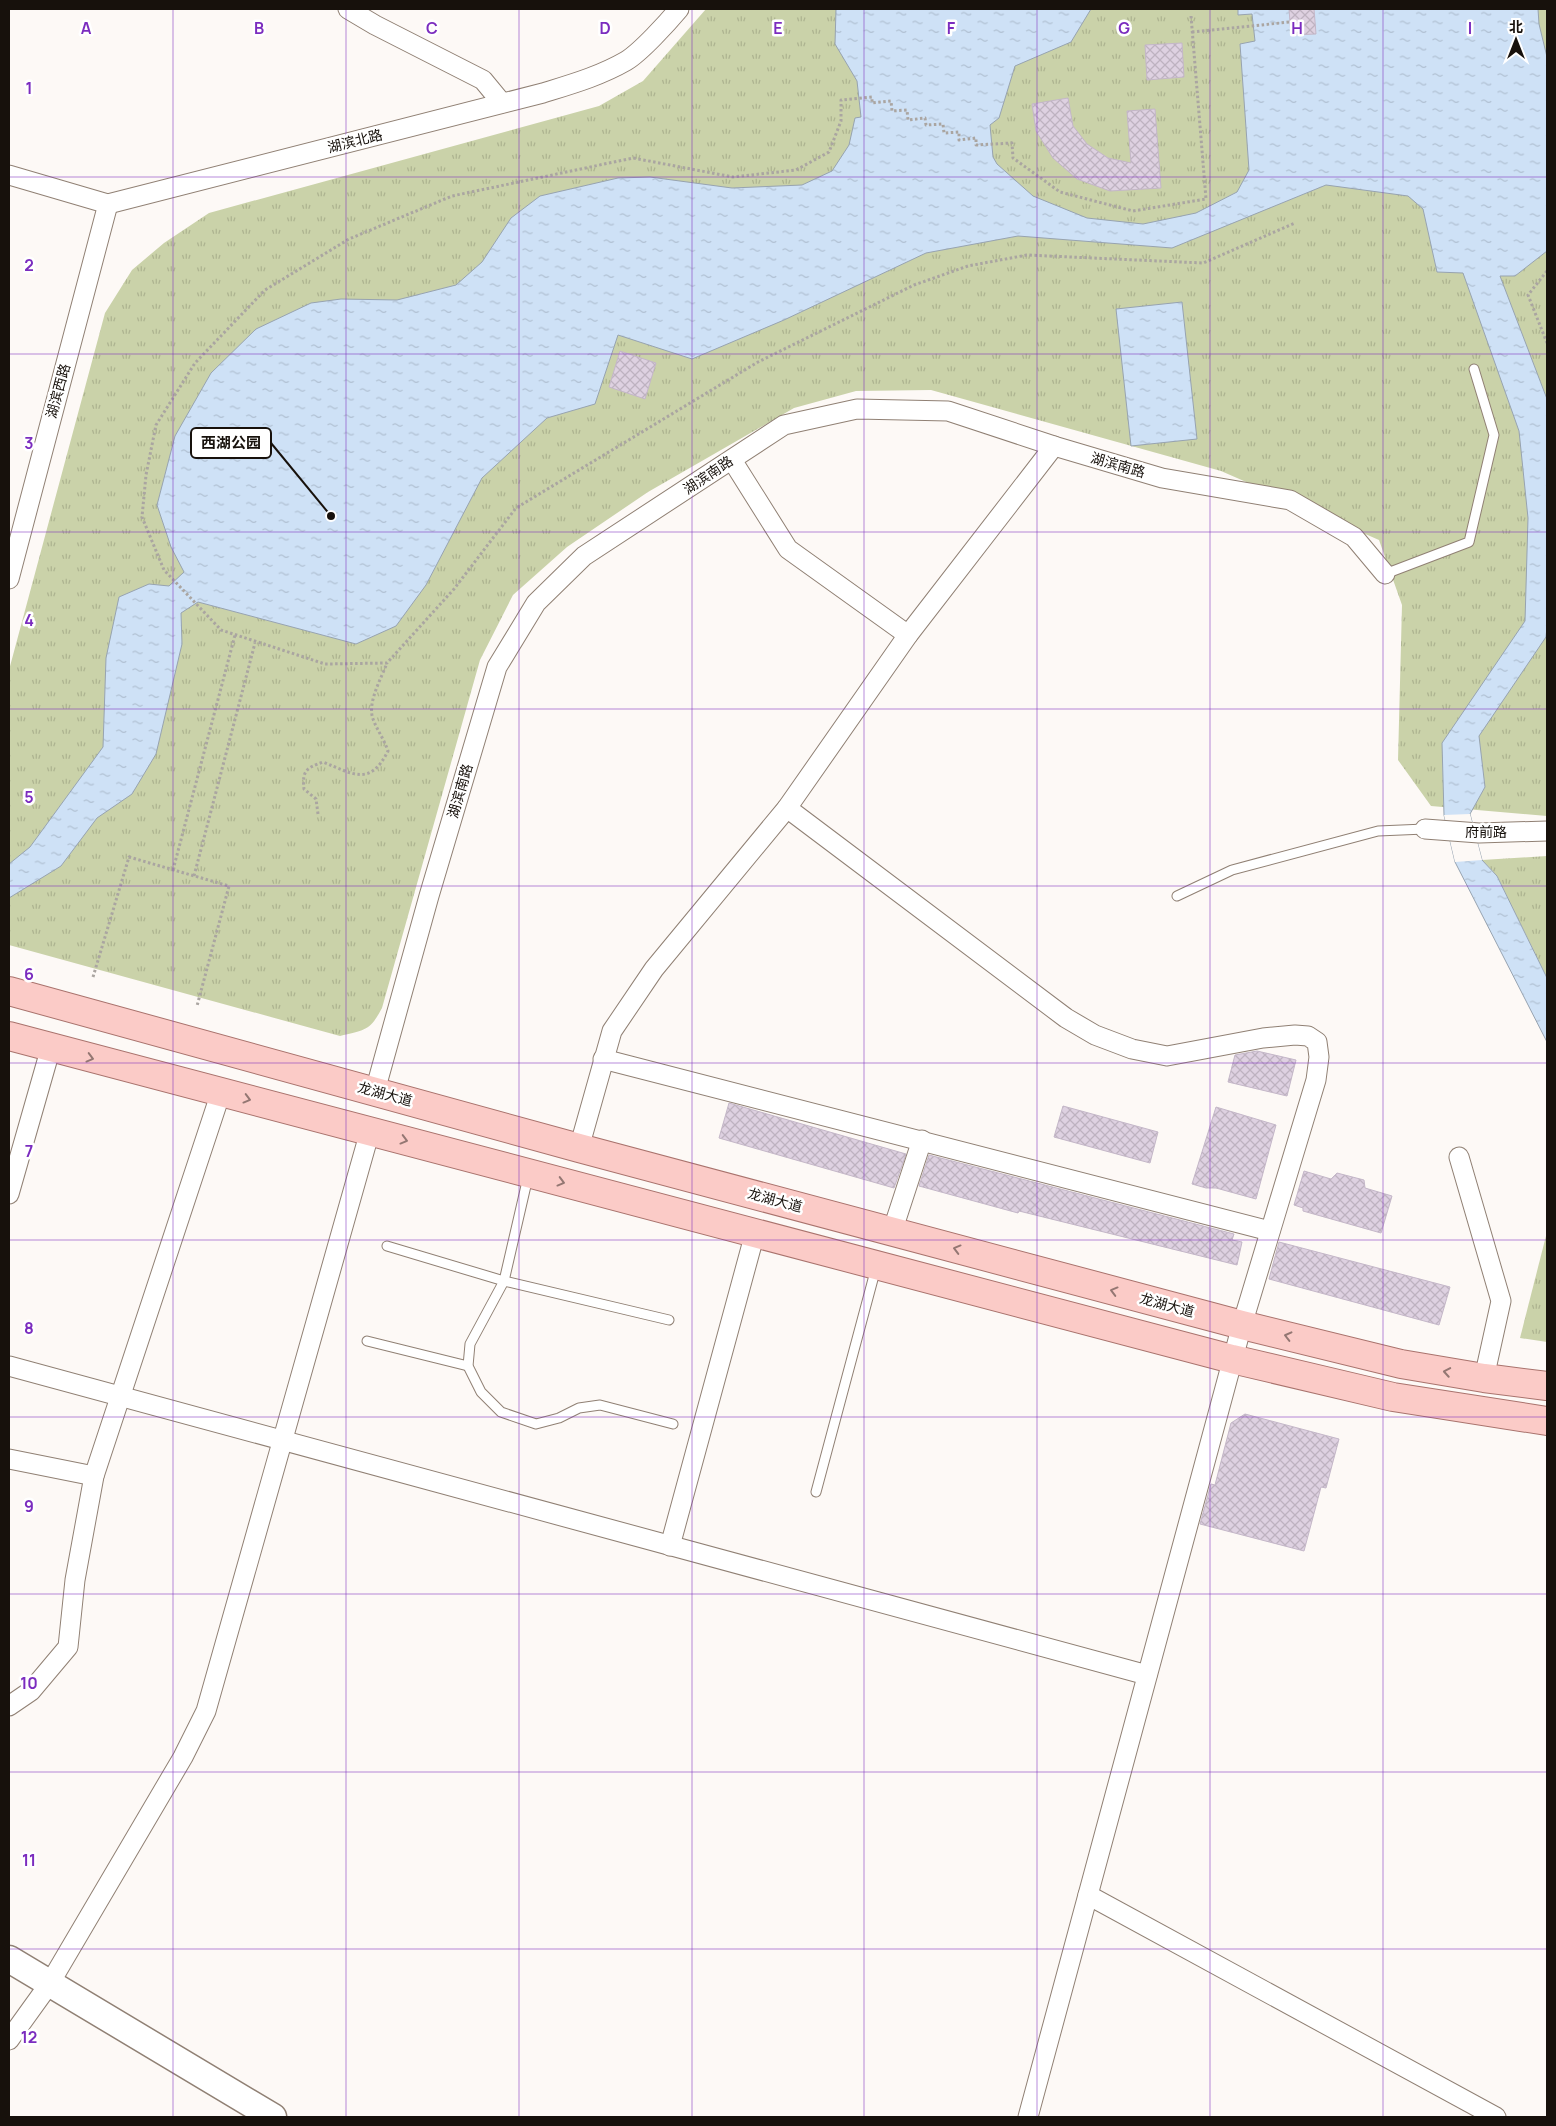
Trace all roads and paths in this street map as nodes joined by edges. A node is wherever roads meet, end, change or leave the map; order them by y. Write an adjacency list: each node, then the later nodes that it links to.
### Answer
1 (348, 9): 6 (street)
2 (679, 9): 6 (street, 湖滨北路)
3 (1190, 16): 5 (path)
4 (1290, 22): 5 (path)
5 (1192, 32): 17 (path)
6 (502, 103): 8 (street, 湖滨北路)
7 (9, 175): 8 (street)
8 (108, 204): 16 (street, 湖滨西路)
9 (1295, 223): 20 (path)
10 (1547, 271): 11 (path)
11 (1547, 343)
12 (1474, 369): 15 (lane)
13 (1054, 446): 14 (street, 湖滨南路); 15 (street, 湖滨南路); 18 (street)
14 (732, 460): 18 (street); 34 (street, 湖滨南路)
15 (1384, 574)
16 (9, 579)
17 (235, 635): 19 (path); 25 (path)
18 (908, 635): 21 (street)
19 (256, 643): 20 (path); 26 (path)
20 (387, 663): 22 (path)
21 (787, 808): 33 (street); 42 (street)
22 (318, 814)
23 (1434, 830): 24 (street, 府前路); 27 (lane)
24 (1547, 831)
25 (174, 870): 26 (path); 28 (path)
26 (194, 876): 30 (path)
27 (1177, 896)
28 (94, 977)
29 (9, 991): 34 (main road, 龙湖大道)
30 (198, 1006)
31 (9, 1036): 32 (main road)
32 (50, 1047): 35 (main road, one-way to 35); 41 (street)
33 (603, 1059): 37 (street); 38 (street)
34 (375, 1091): 38 (main road, 龙湖大道)
35 (221, 1092): 36 (main road, one-way to 36); 56 (street)
36 (370, 1131): 40 (main road, one-way to 40); 59 (street)
37 (922, 1140): 42 (street); 43 (street)
38 (579, 1148): 43 (main road, 龙湖大道)
39 (1459, 1156): 54 (street)
40 (529, 1174): 44 (main road, one-way to 44); 47 (lane)
41 (9, 1194)
42 (1270, 1231): 49 (street)
43 (892, 1232): 49 (main road, 龙湖大道, one-way to 43)
44 (755, 1233): 46 (main road); 63 (street)
45 (387, 1246): 47 (lane)
46 (877, 1266): 51 (main road); 62 (lane)
47 (504, 1281): 48 (lane); 53 (lane)
48 (669, 1320)
49 (1242, 1325): 51 (street); 54 (main road, 龙湖大道, one-way to 49)
50 (367, 1341): 53 (lane)
51 (1232, 1360): 57 (main road); 64 (street)
52 (9, 1366): 56 (street)
53 (468, 1366): 58 (lane)
54 (1484, 1378): 55 (main road, 龙湖大道)
55 (1547, 1386)
56 (120, 1397): 59 (street); 61 (street)
57 (1547, 1421)
58 (672, 1424)
59 (282, 1440): 63 (street); 68 (street)
60 (9, 1459): 61 (street)
61 (94, 1476): 65 (street)
62 (816, 1492)
63 (670, 1546): 64 (street)
64 (1147, 1675): 66 (street)
65 (9, 1706)
66 (1088, 1895): 71 (street); 72 (street)
67 (9, 1958): 68 (street)
68 (50, 1983): 69 (street); 70 (street)
69 (9, 2040)
70 (273, 2117)
71 (1028, 2117)
72 (1496, 2117)

